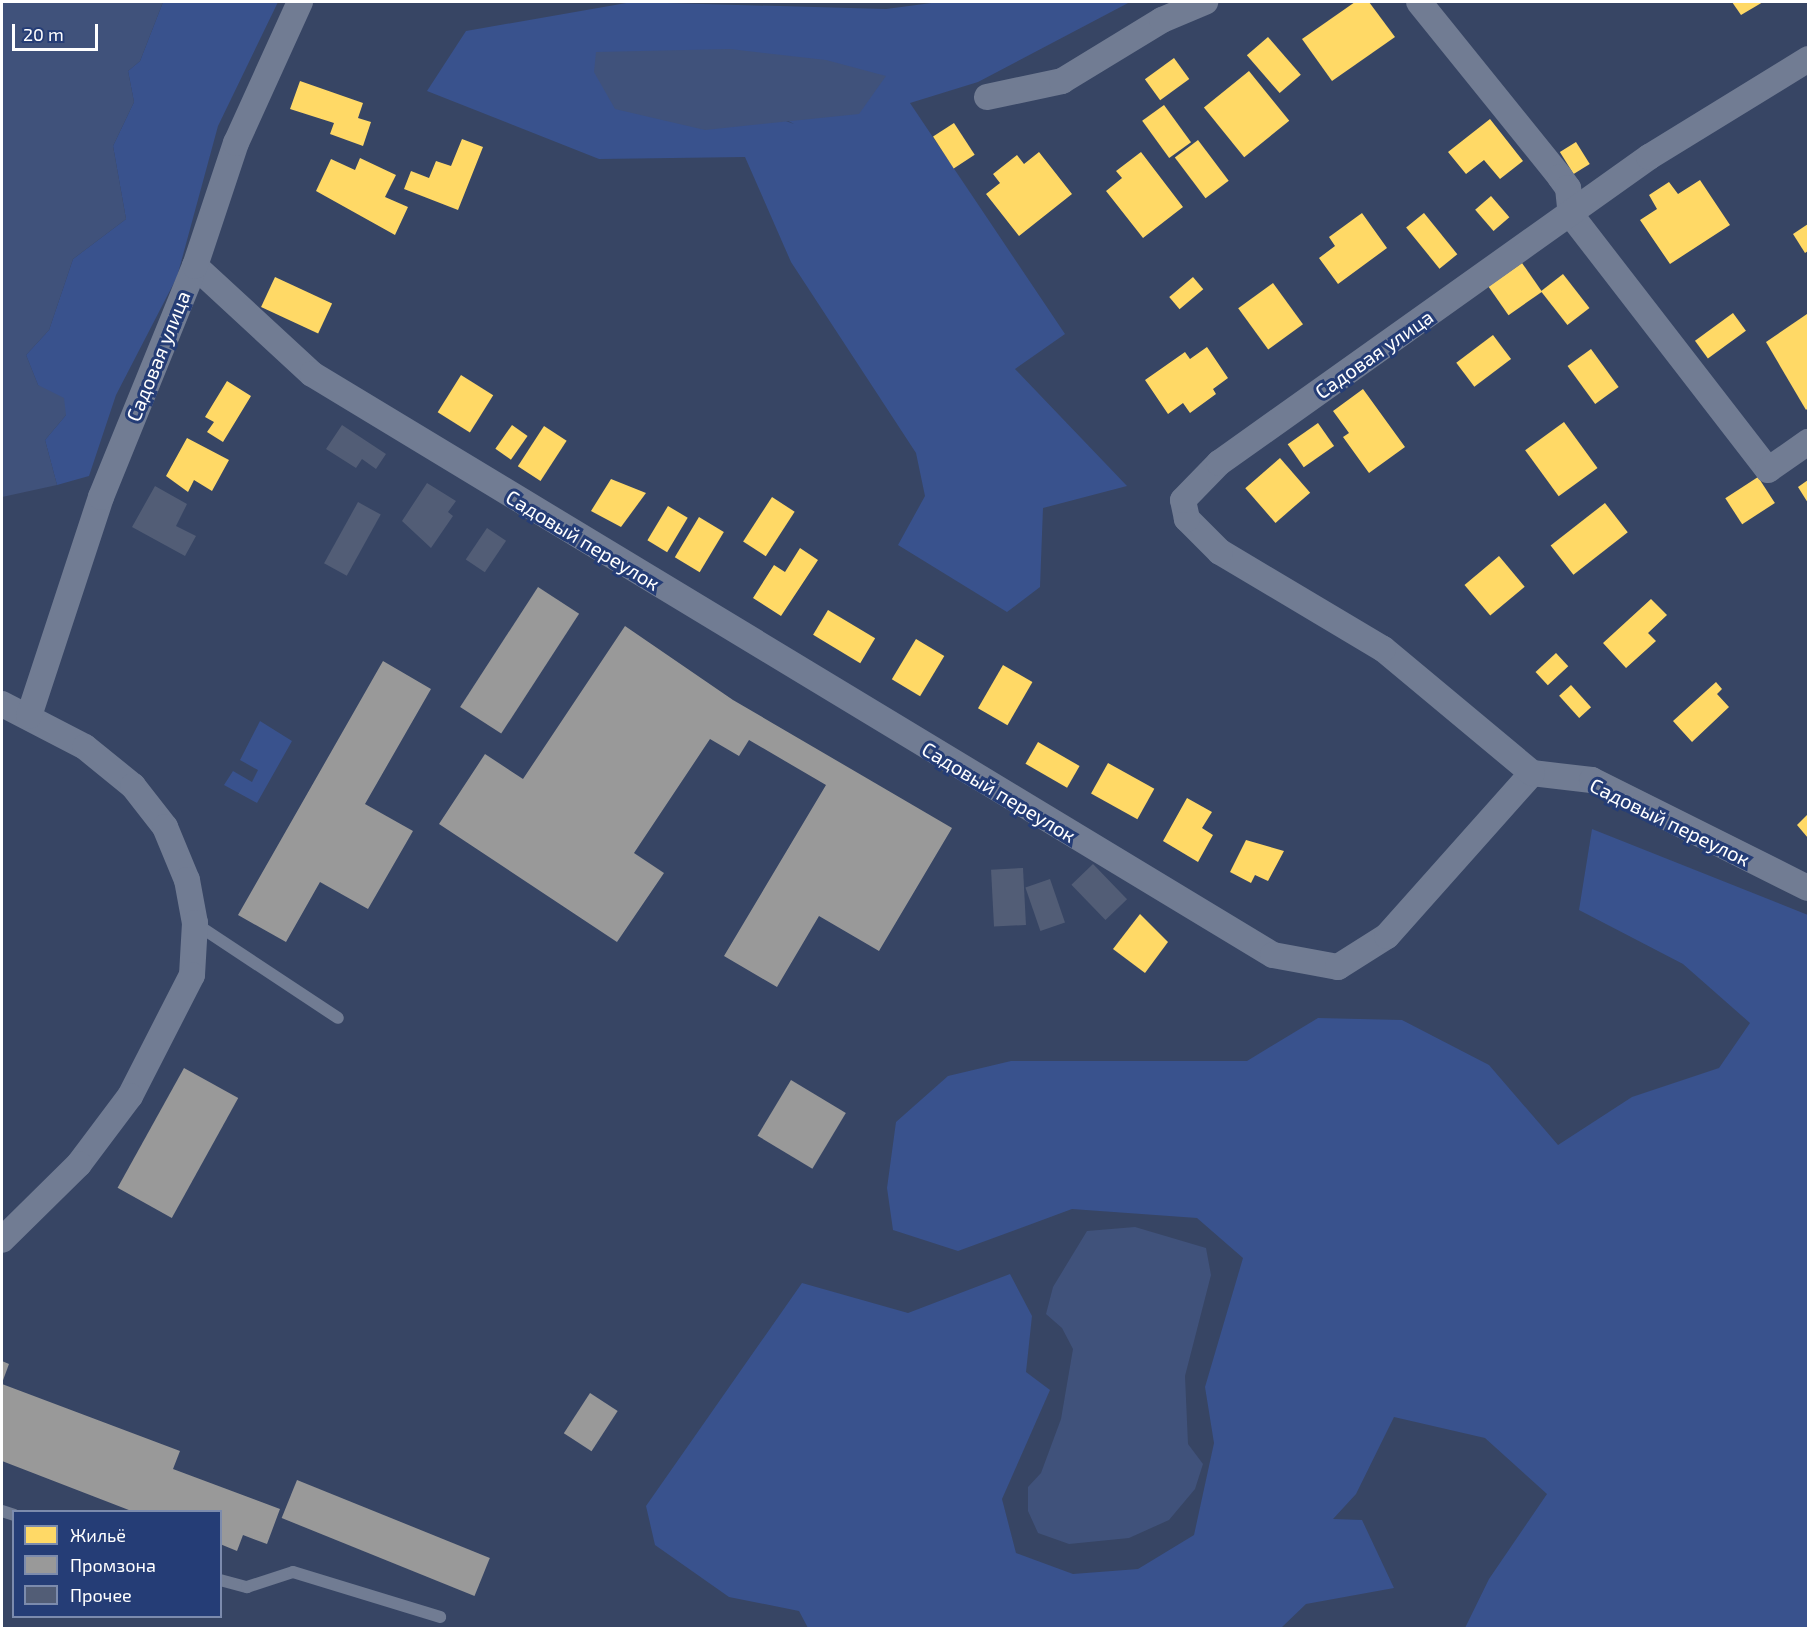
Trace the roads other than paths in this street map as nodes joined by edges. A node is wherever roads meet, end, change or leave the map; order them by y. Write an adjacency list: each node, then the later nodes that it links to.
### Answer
1 (300, 2): 7 (street, Садовая улица)
2 (1205, 2): 5 (street)
3 (1419, 2): 6 (street)
4 (1809, 59): 6 (street, Садовая улица)
5 (987, 98)
6 (1572, 215): 8 (street); 11 (street, Садовая улица)
7 (195, 266): 10 (street, Садовая улица); 11 (street, Садовый переулок)
8 (1809, 442)
9 (2, 704): 10 (street)
10 (29, 716): 13 (street)
11 (1532, 773): 12 (street, Садовый переулок)
12 (1809, 888)
13 (195, 924): 14 (lane); 15 (street)
14 (338, 1018)
15 (2, 1240)
16 (222, 1581): 17 (lane)
17 (440, 1617)

